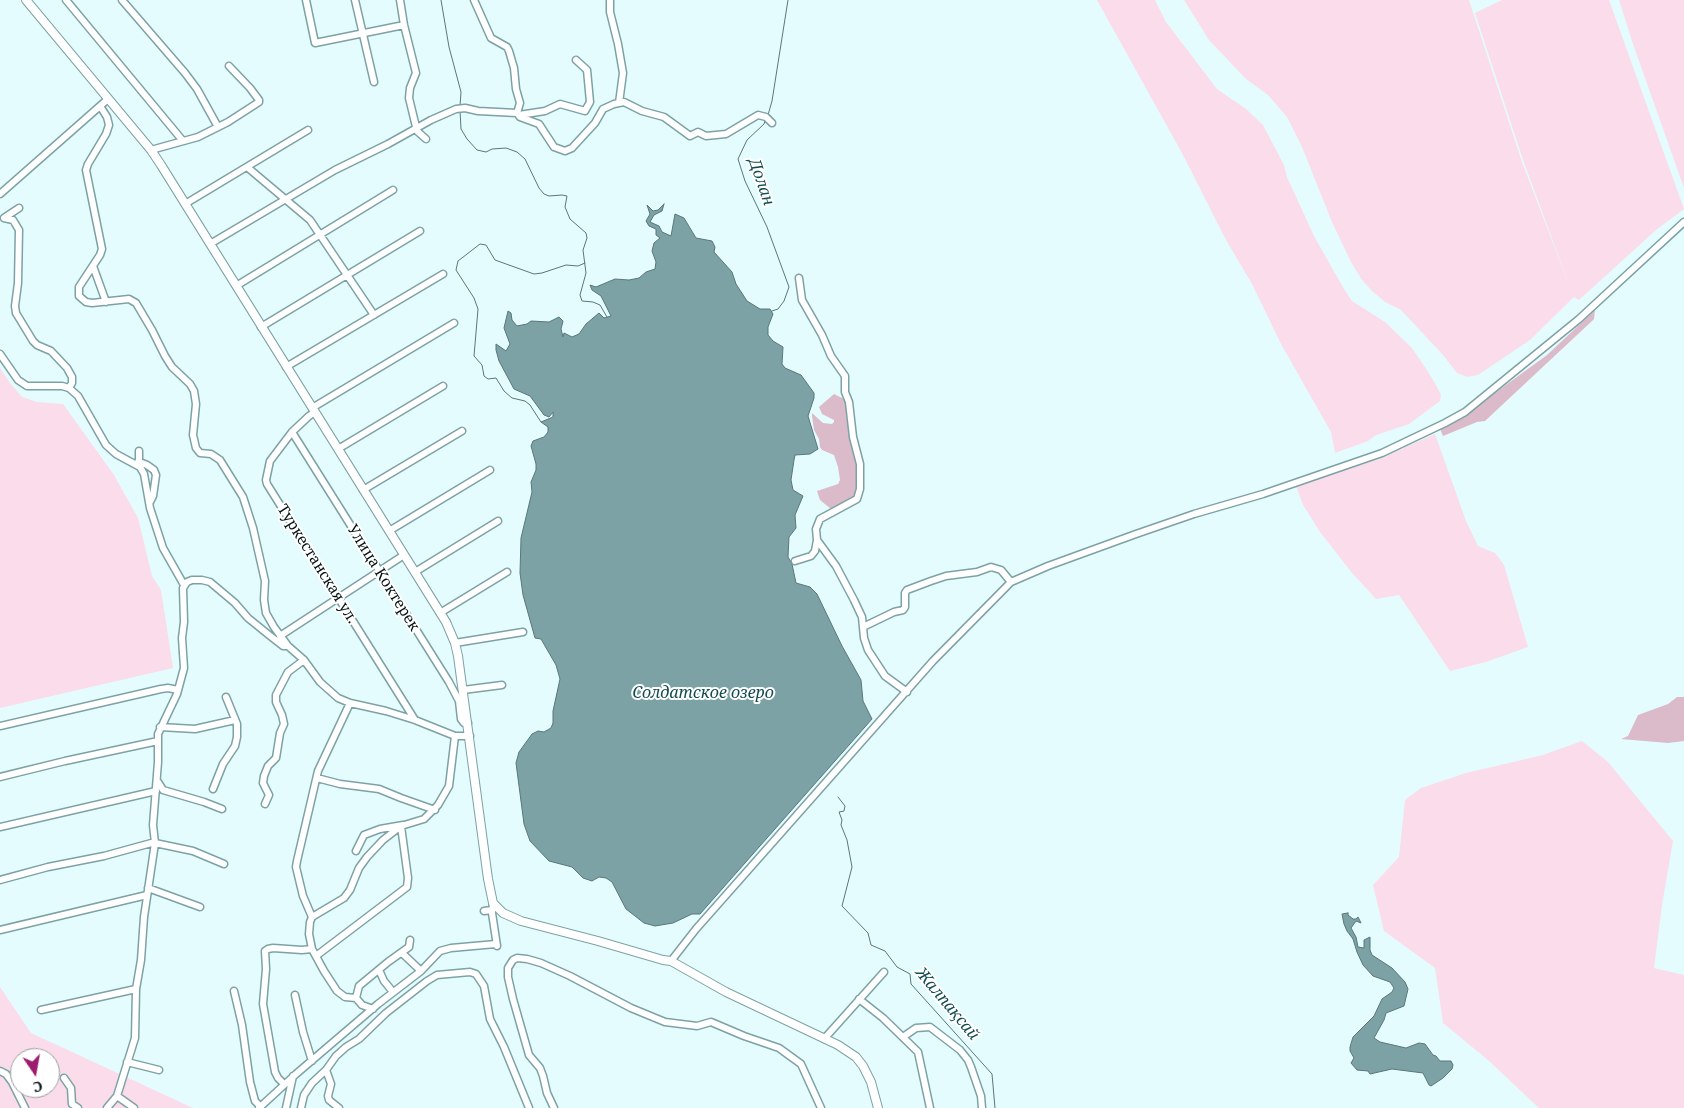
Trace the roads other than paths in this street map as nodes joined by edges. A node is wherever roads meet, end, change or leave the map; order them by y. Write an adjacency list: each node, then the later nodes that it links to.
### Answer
1 (26, 0): 14 (main road)
2 (66, 0): 23 (street)
3 (122, 0): 19 (street)
4 (306, 0): 10 (street)
5 (355, 0): 10 (street)
6 (400, 0): 9 (street)
7 (474, 0): 17 (street)
8 (610, 0): 15 (street)
9 (404, 25): 10 (street); 20 (street)
10 (363, 33): 13 (street)
11 (576, 60): 17 (street)
12 (229, 66): 19 (street)
13 (374, 82)
14 (108, 100): 16 (street); 24 (main road)
15 (619, 102): 17 (street); 18 (street)
16 (100, 106): 27 (street); 36 (street)
17 (518, 114): 20 (street)
18 (772, 123)
19 (218, 127): 23 (street)
20 (416, 128): 22 (street); 28 (street)
21 (308, 130): 25 (street)
22 (426, 139)
23 (183, 141): 24 (street)
24 (151, 150): 29 (main road)
25 (247, 167): 28 (street); 29 (street)
26 (393, 190): 34 (street)
27 (0, 194)
28 (286, 199): 34 (street); 35 (street)
29 (185, 204): 35 (main road)
30 (19, 208): 31 (street)
31 (2, 218): 48 (street)
32 (1684, 222): 66 (street)
33 (420, 231): 38 (street)
34 (320, 235): 38 (street); 40 (street)
35 (210, 244): 40 (main road)
36 (93, 266): 41 (street); 41 (street)
37 (443, 274): 42 (street)
38 (347, 275): 42 (street); 44 (street)
39 (799, 278): 60 (street)
40 (236, 286): 44 (main road)
41 (106, 302): 72 (street)
42 (374, 315): 46 (street)
43 (454, 323): 49 (street, Туркестанская ул.)
44 (261, 327): 46 (main road)
45 (0, 354): 48 (street)
46 (286, 367): 49 (main road)
47 (443, 386): 52 (street)
48 (69, 388): 54 (street)
49 (313, 410): 51 (street, Туркестанская ул.); 52 (main road)
50 (462, 431): 56 (street)
51 (292, 432): 63 (street, Улица Коктерек); 68 (street, Туркестанская ул.)
52 (338, 449): 56 (main road)
53 (139, 451): 54 (street)
54 (137, 464): 57 (street); 57 (street)
55 (490, 470): 59 (street)
56 (363, 490): 59 (main road)
57 (150, 502): 67 (street)
58 (498, 521): 64 (street)
59 (389, 531): 61 (main road)
60 (817, 540): 62 (street); 70 (street)
61 (404, 555): 63 (street); 64 (main road)
62 (795, 561)
63 (379, 571): 68 (street); 84 (street, Улица Коктерек)
64 (415, 572): 69 (main road)
65 (507, 572): 69 (street)
66 (1011, 582): 70 (street); 79 (street)
67 (184, 586): 74 (street); 77 (street)
68 (338, 596): 72 (street); 83 (street, Туркестанская ул.)
69 (440, 613): 73 (main road)
70 (863, 627): 79 (street)
71 (523, 632): 73 (street)
72 (280, 636): 74 (street)
73 (455, 644): 78 (main road)
74 (288, 646): 75 (street)
75 (304, 660): 81 (street); 95 (street)
76 (502, 685): 78 (street)
77 (178, 690): 85 (street); 86 (street)
78 (463, 690): 84 (main road)
79 (907, 692): 114 (street)
80 (226, 697): 82 (street)
81 (350, 703): 83 (street); 91 (street)
82 (235, 720): 86 (street); 93 (street)
83 (414, 720): 87 (street)
84 (468, 723): 88 (main road)
85 (0, 726)
86 (160, 727): 89 (street)
87 (455, 736): 88 (street); 97 (street)
88 (470, 736): 105 (main road)
89 (158, 740): 90 (street); 92 (street)
90 (0, 777)
91 (317, 778): 97 (street); 108 (street)
92 (157, 781): 94 (street); 96 (street)
93 (213, 790)
94 (156, 791): 99 (street); 100 (street)
95 (265, 804)
96 (222, 809)
97 (435, 810): 98 (street)
98 (404, 825): 101 (street); 108 (street); 113 (street)
99 (0, 827)
100 (155, 843): 102 (street); 103 (street); 104 (street)
101 (356, 851)
102 (224, 864)
103 (0, 880)
104 (147, 892): 106 (street); 109 (street); 118 (street)
105 (493, 906): 107 (street); 114 (main road); 116 (street)
106 (200, 907)
107 (484, 911)
108 (312, 917): 111 (street)
109 (0, 930)
110 (410, 940): 112 (street)
111 (312, 949): 113 (street); 136 (street)
112 (402, 953): 115 (street); 116 (street)
113 (316, 956): 122 (street)
114 (671, 961): 127 (main road)
115 (379, 970): 120 (street); 122 (street)
116 (420, 971): 120 (street)
117 (884, 972): 123 (street)
118 (136, 990): 125 (street); 129 (street)
119 (234, 991): 138 (street)
120 (393, 992): 124 (street)
121 (295, 995): 128 (street)
122 (356, 998): 124 (street)
123 (859, 999): 126 (street); 127 (street)
124 (372, 1009): 128 (street)
125 (41, 1010)
126 (904, 1037): 149 (street); 150 (street)
127 (824, 1039): 148 (main road)
128 (312, 1061): 133 (street)
129 (127, 1062): 130 (street); 137 (street)
130 (159, 1070)
131 (326, 1070): 143 (street); 144 (street); 145 (street)
132 (0, 1071): 135 (street)
133 (293, 1076): 136 (street); 142 (street)
134 (64, 1078): 139 (street)
135 (10, 1079)
136 (284, 1084): 138 (street)
137 (117, 1096): 140 (street); 141 (street)
138 (260, 1107)
139 (78, 1108)
140 (107, 1108)
141 (134, 1108)
142 (286, 1108)
143 (301, 1108)
144 (339, 1108)
145 (529, 1108)
146 (554, 1108): 147 (street)
147 (821, 1108)
148 (878, 1108)
149 (930, 1108)
150 (982, 1108)

